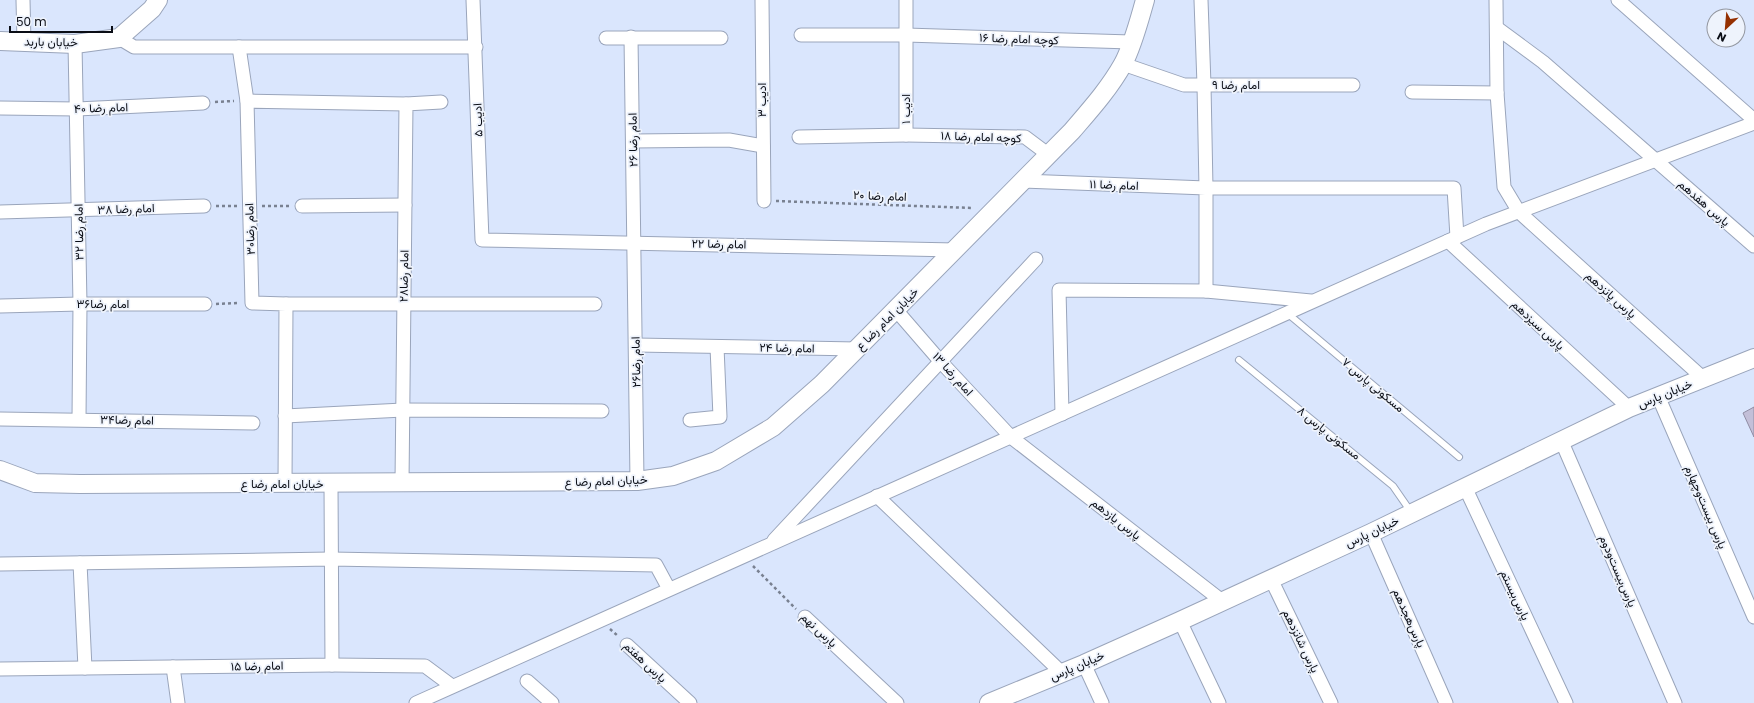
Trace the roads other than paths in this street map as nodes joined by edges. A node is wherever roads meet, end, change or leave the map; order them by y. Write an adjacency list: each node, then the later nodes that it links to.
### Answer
1 (24, 0): 18 (street)
2 (158, 0): 14 (main road)
3 (473, 0): 22 (street, ادیب ۵)
4 (762, 0): 38 (street, ادیب ۳)
5 (906, 0): 12 (street, ادیب ۱)
6 (1145, 0): 19 (main road, خیابان امام رضا ع)
7 (1201, 0): 24 (street)
8 (1496, 0): 10 (street, پارس‌ پانزدهم)
9 (1618, 0): 34 (street)
10 (1496, 28): 27 (street, پارس‌ پانزدهم); 40 (street, پارس‌ هفدهم)
11 (801, 35): 12 (street, کوچه امام رضا ۱۶)
12 (906, 35): 19 (street, کوچه امام رضا ۱۶); 35 (street, ادیب ۱)
13 (631, 37): 15 (street); 16 (street); 37 (street, امام رضا ۲۶)
14 (120, 38): 20 (main road, خیابان باربد); 21 (street)
15 (606, 38)
16 (721, 38)
17 (0, 41): 18 (main road, خیابان باربد)
18 (24, 42): 20 (main road, خیابان باربد)
19 (1132, 42): 23 (main road, خیابان امام رضا ع)
20 (75, 44): 33 (street, امام رضا ۳۲)
21 (239, 47): 22 (street); 28 (street, امام رضا۳۰)
22 (476, 47): 51 (street, ادیب ۵)
23 (1123, 64): 24 (street, امام رضا ۹); 39 (main road, خیابان امام رضا ع)
24 (1204, 85): 25 (street, امام رضا ۹); 42 (street)
25 (1353, 85)
26 (1412, 92): 27 (street)
27 (1497, 93): 49 (street, پارس‌ پانزدهم)
28 (247, 101): 31 (street); 61 (street, امام رضا۳۰)
29 (441, 102): 31 (street)
30 (203, 103): 33 (street, امام رضا ۴۰)
31 (406, 104): 44 (street, امام رضا۲۸)
32 (0, 108): 33 (street, امام رضا ۴۰)
33 (77, 109): 47 (street, امام رضا ۳۲)
34 (1754, 122): 40 (street)
35 (906, 135): 36 (street, ادیب ۱); 39 (street, کوچه امام رضا ۱۸)
36 (799, 137)
37 (633, 141): 38 (street); 52 (street, امام رضا ۲۶)
38 (762, 146): 43 (street, ادیب ۳)
39 (1049, 155): 41 (main road, خیابان امام رضا ع)
40 (1655, 160): 49 (street); 53 (street, پارس‌ هفدهم)
41 (1023, 182): 42 (street, امام رضا ۱۱); 54 (main road, خیابان امام رضا ع)
42 (1206, 188): 50 (street, امام رضا ۱۱); 56 (street)
43 (764, 201)
44 (405, 205): 46 (street); 58 (street, امام رضا۲۸)
45 (204, 206): 47 (street, امام رضا ۳۸)
46 (302, 206)
47 (79, 211): 48 (street, امام رضا ۳۸); 59 (street, امام رضا ۳۲)
48 (0, 212)
49 (1519, 212): 50 (street); 72 (street, پارس‌ پانزدهم)
50 (1452, 239): 57 (street); 74 (street, پارس‌ سیزدهم)
51 (482, 240): 52 (street, امام رضا ۲۲)
52 (635, 242): 54 (street, امام رضا ۲۲); 66 (street, امام رضا۲۶)
53 (1754, 246)
54 (955, 250): 64 (main road, خیابان امام رضا ع)
55 (1036, 259): 71 (street)
56 (1206, 291): 57 (street); 77 (street)
57 (1313, 302): 65 (street)
58 (404, 303): 61 (street); 62 (street); 75 (street, امام رضا۲۸)
59 (80, 304): 60 (street, امام رضا۳۶); 63 (street, امام رضا۳۶); 80 (street, امام رضا ۳۲)
60 (206, 304)
61 (286, 304): 78 (street)
62 (595, 304)
63 (0, 306)
64 (896, 310): 68 (main road, خیابان امام رضا ع); 71 (street, امام رضا ۱۳)
65 (1287, 313): 77 (street); 85 (lane, مسکونی ‌پارس ۷)
66 (636, 345): 67 (street, امام رضا ۲۴); 87 (street, امام رضا۲۶)
67 (717, 347): 68 (street, امام رضا ۲۴); 81 (street)
68 (857, 349): 87 (main road, خیابان امام رضا ع)
69 (1754, 358): 72 (main road, خیابان پارس)
70 (1239, 360): 93 (lane, مسکونی پارس ۸)
71 (940, 362): 83 (street, امام رضا ۱۳); 95 (street)
72 (1703, 378): 73 (main road, خیابان پارس)
73 (1658, 396): 74 (main road, خیابان پارس); 103 (street, پارس بیست‌وچهارم)
74 (1629, 408): 84 (main road, خیابان پارس)
75 (403, 410): 76 (street); 78 (street); 88 (street, امام رضا۲۸)
76 (602, 411)
77 (1062, 414): 83 (street)
78 (285, 416): 89 (street)
79 (0, 419): 80 (street, امام رضا۳۴)
80 (79, 419): 82 (street, امام رضا۳۴)
81 (690, 420)
82 (253, 423)
83 (1011, 437): 92 (street); 101 (street, پارس‌‌ یازدهم)
84 (1561, 440): 91 (main road, خیابان پارس); 125 (street, پارس‌بیست‌و‌دوم)
85 (1459, 457)
86 (0, 470): 89 (main road, خیابان امام رضا ع)
87 (637, 481): 88 (main road, خیابان امام رضا ع)
88 (402, 483): 90 (main road, خیابان امام رضا ع)
89 (285, 484): 90 (main road, خیابان امام رضا ع)
90 (331, 484): 96 (street)
91 (1465, 487): 93 (main road, خیابان پارس); 124 (street, پارس‌بیستم)
92 (877, 496): 95 (street); 111 (street)
93 (1412, 513): 94 (main road, خیابان پارس)
94 (1371, 532): 99 (main road, خیابان پارس); 123 (street, پارس‌‌هجدهم)
95 (770, 544): 100 (street)
96 (331, 559): 97 (street); 100 (street); 107 (street)
97 (80, 562): 98 (street); 109 (street)
98 (0, 564)
99 (1271, 579): 101 (main road, خیابان پارس); 122 (street, پارس‌‌ شانزدهم)
100 (669, 589): 113 (street)
101 (1222, 601): 104 (main road, خیابان پارس)
102 (805, 617): 118 (street, پارس‌‌ نهم)
103 (1754, 617)
104 (1180, 621): 106 (main road, خیابان پارس); 121 (street)
105 (627, 645): 117 (street, پارس‌‌ هفتم)
106 (1084, 664): 111 (main road, خیابان پارس); 120 (street)
107 (332, 665): 108 (street, ۱۵ امام رضا); 113 (street, ۱۵ امام رضا)
108 (173, 667): 109 (street, ۱۵ امام رضا); 114 (street)
109 (85, 668): 110 (street, ۱۵ امام رضا)
110 (0, 669)
111 (1062, 673): 119 (main road, خیابان پارس)
112 (527, 681): 116 (street)
113 (452, 686): 115 (street)
114 (178, 703)
115 (416, 703)
116 (552, 703)
117 (690, 703)
118 (897, 703)
119 (989, 703)
120 (1102, 703)
121 (1219, 703)
122 (1331, 703)
123 (1446, 703)
124 (1566, 703)
125 (1675, 703)

